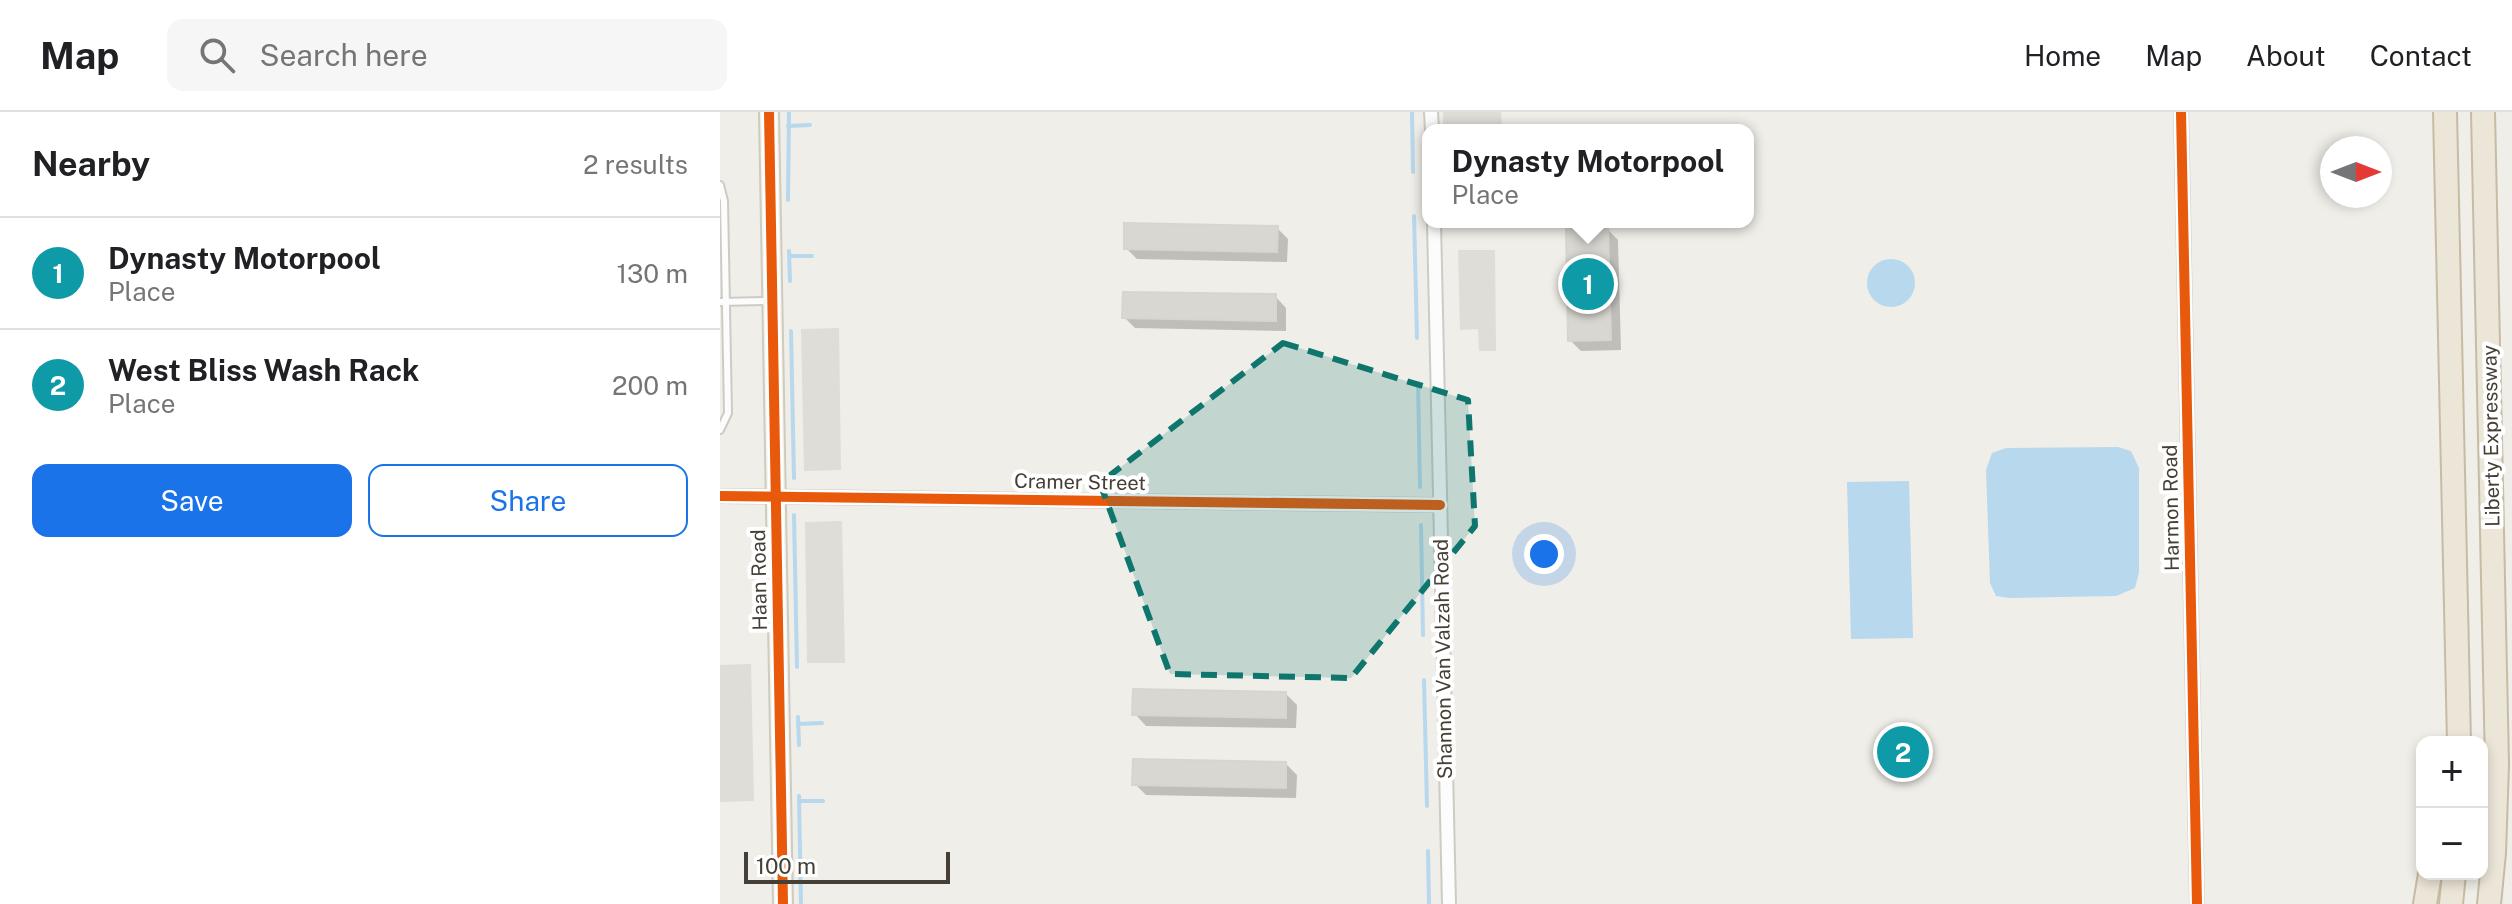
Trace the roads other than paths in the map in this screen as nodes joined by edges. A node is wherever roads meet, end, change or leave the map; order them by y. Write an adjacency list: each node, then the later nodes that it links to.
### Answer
1 (769, 112): 7 (street, Haan Road)
2 (2181, 112): 18 (street, Harmon Road)
3 (2445, 112): 13 (highway, Liberty Expressway)
4 (2483, 112): 21 (highway, Liberty Expressway)
5 (720, 185): 8 (lane)
6 (1434, 228): 12 (street, Shannon Van Valzah Road)
7 (772, 301): 8 (lane); 11 (street, Haan Road)
8 (723, 302): 9 (lane)
9 (720, 430)
10 (720, 496): 11 (street, Cramer Street)
11 (775, 496): 12 (street, Cramer Street); 16 (street, Haan Road)
12 (1440, 505): 17 (street, Shannon Van Valzah Road)
13 (2457, 735)
14 (2429, 880): 19 (highway)
15 (2453, 880): 20 (highway)
16 (783, 904)
17 (1449, 904)
18 (2197, 904)
19 (2425, 904)
20 (2451, 904)
21 (2489, 904)

